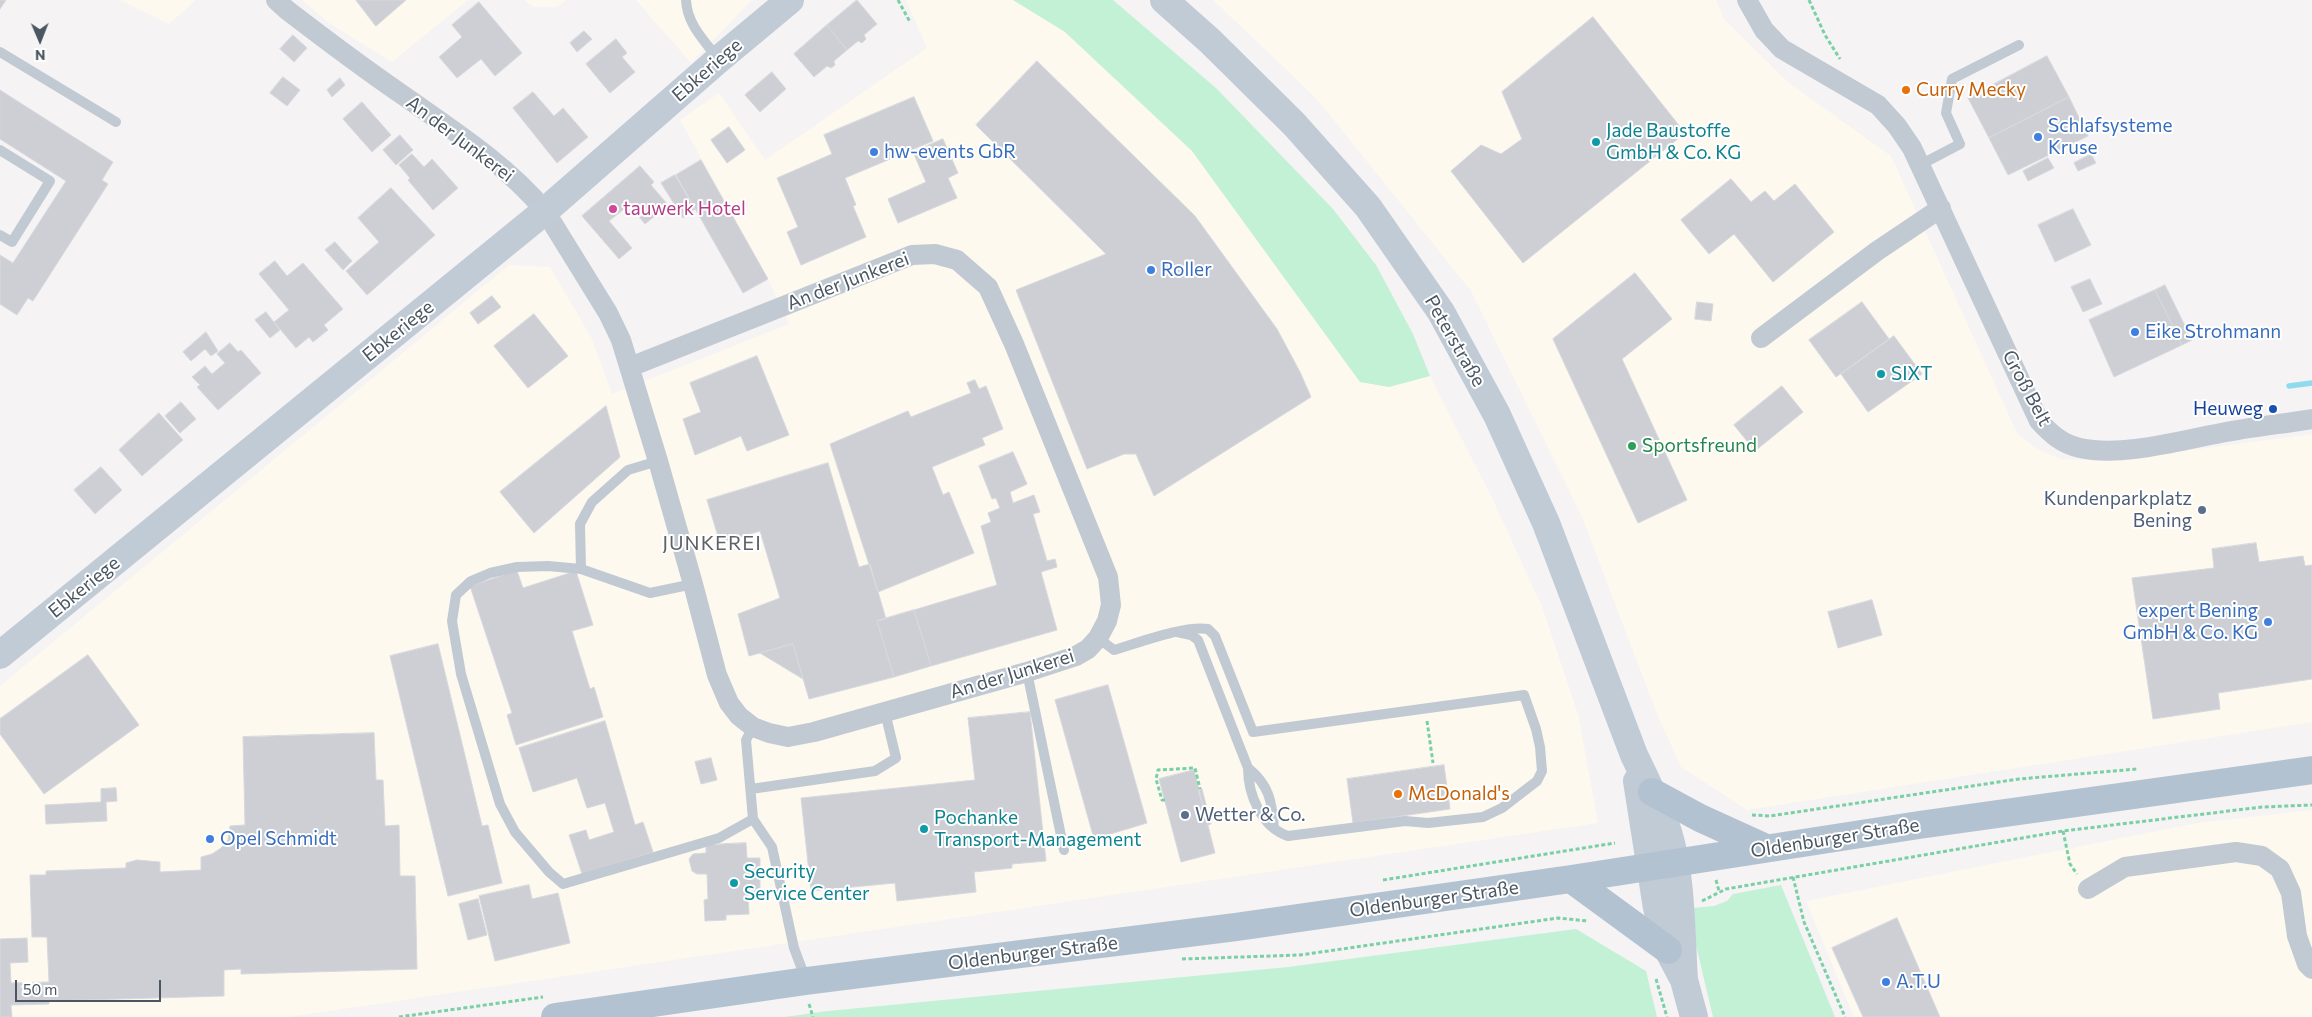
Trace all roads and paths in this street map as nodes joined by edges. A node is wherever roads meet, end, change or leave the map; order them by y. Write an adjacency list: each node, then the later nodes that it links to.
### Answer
1 (276, 0): 17 (street, An der Junkerei)
2 (686, 0): 11 (lane)
3 (790, 0): 11 (main road, Ebkeriege)
4 (898, 0): 8 (path)
5 (1164, 0): 32 (main road, Peterstraße)
6 (1747, 0): 15 (street, Groß Belt)
7 (1809, 0): 12 (path)
8 (910, 22)
9 (2019, 46): 15 (lane)
10 (0, 52): 13 (lane)
11 (718, 60): 17 (main road, Ebkeriege)
12 (1846, 67)
13 (116, 122)
14 (0, 150): 18 (lane)
15 (1920, 165): 16 (street, Groß Belt)
16 (1941, 208): 19 (street); 21 (street, Groß Belt)
17 (545, 211): 20 (street, An der Junkerei); 27 (main road, Ebkeriege)
18 (0, 235)
19 (1761, 338)
20 (630, 367): 22 (street, An der Junkerei); 26 (street, An der Junkerei)
21 (2312, 419)
22 (658, 462): 23 (lane); 24 (street, An der Junkerei)
23 (581, 569): 24 (lane); 41 (lane)
24 (693, 584): 31 (street, An der Junkerei)
25 (1177, 632): 26 (lane); 29 (lane); 34 (lane)
26 (1098, 638): 28 (street, An der Junkerei)
27 (0, 655)
28 (1028, 672): 30 (street, An der Junkerei); 45 (lane)
29 (1426, 708): 33 (path); 42 (lane)
30 (885, 712): 31 (street, An der Junkerei); 36 (lane)
31 (753, 727): 36 (lane)
32 (1634, 755): 38 (main road, Peterstraße); 46 (main road, Peterstraße)
33 (1433, 762)
34 (1248, 768): 42 (lane); 42 (lane)
35 (2312, 770): 44 (main road, Oldenburger Straße)
36 (751, 789): 41 (lane)
37 (1200, 789): 39 (path)
38 (1652, 792): 44 (main road); 46 (main road, Peterstraße)
39 (1165, 800)
40 (2312, 805): 43 (path)
41 (753, 819): 57 (lane)
42 (1274, 828)
43 (2063, 832): 47 (path); 49 (path)
44 (1766, 848): 46 (main road, Oldenburger Straße)
45 (1064, 850)
46 (1663, 865): 48 (main road, Oldenburger Straße); 50 (main road); 52 (main road)
47 (1794, 877): 50 (path); 62 (path)
48 (1571, 879): 52 (main road); 57 (main road, Oldenburger Straße)
49 (2088, 888): 54 (street)
50 (1679, 905): 56 (main road)
51 (1592, 921): 53 (path)
52 (1668, 950): 56 (main road)
53 (1178, 959)
54 (2312, 969)
55 (1652, 973): 60 (path)
56 (1684, 980): 61 (main road)
57 (808, 998): 58 (main road, Oldenburger Straße); 59 (path)
58 (555, 1017)
59 (813, 1017)
60 (1668, 1017)
61 (1694, 1017)
62 (1845, 1017)

